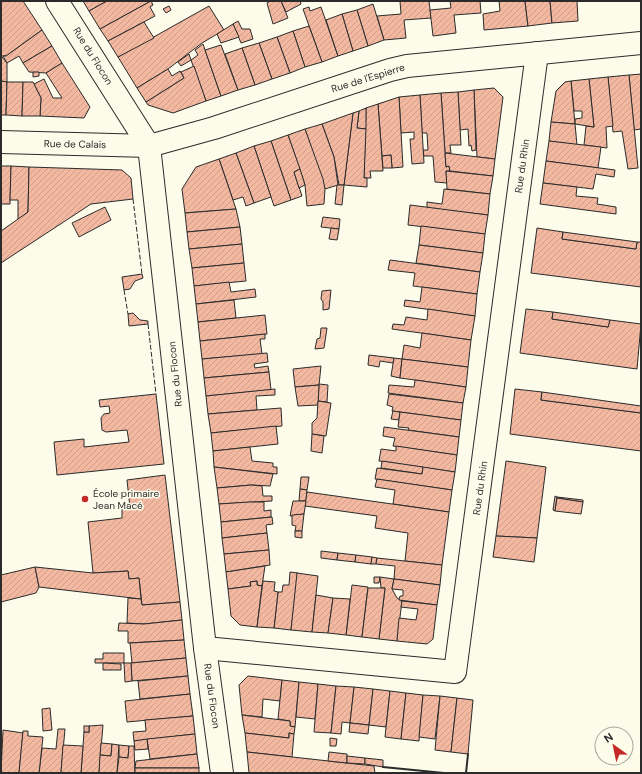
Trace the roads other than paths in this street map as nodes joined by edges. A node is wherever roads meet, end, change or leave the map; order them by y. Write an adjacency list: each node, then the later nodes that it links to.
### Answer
1 (57, 1): 5 (street, Rue du Flocon)
2 (641, 42): 3 (street, Rue de l'Espierre)
3 (537, 53): 5 (street, Rue de l'Espierre); 6 (street, Rue du Rhin)
4 (1, 142): 5 (street, Rue de Calais)
5 (150, 146): 6 (street, Rue du Flocon)
6 (205, 648): 7 (street, Rue du Flocon)
7 (222, 773)

